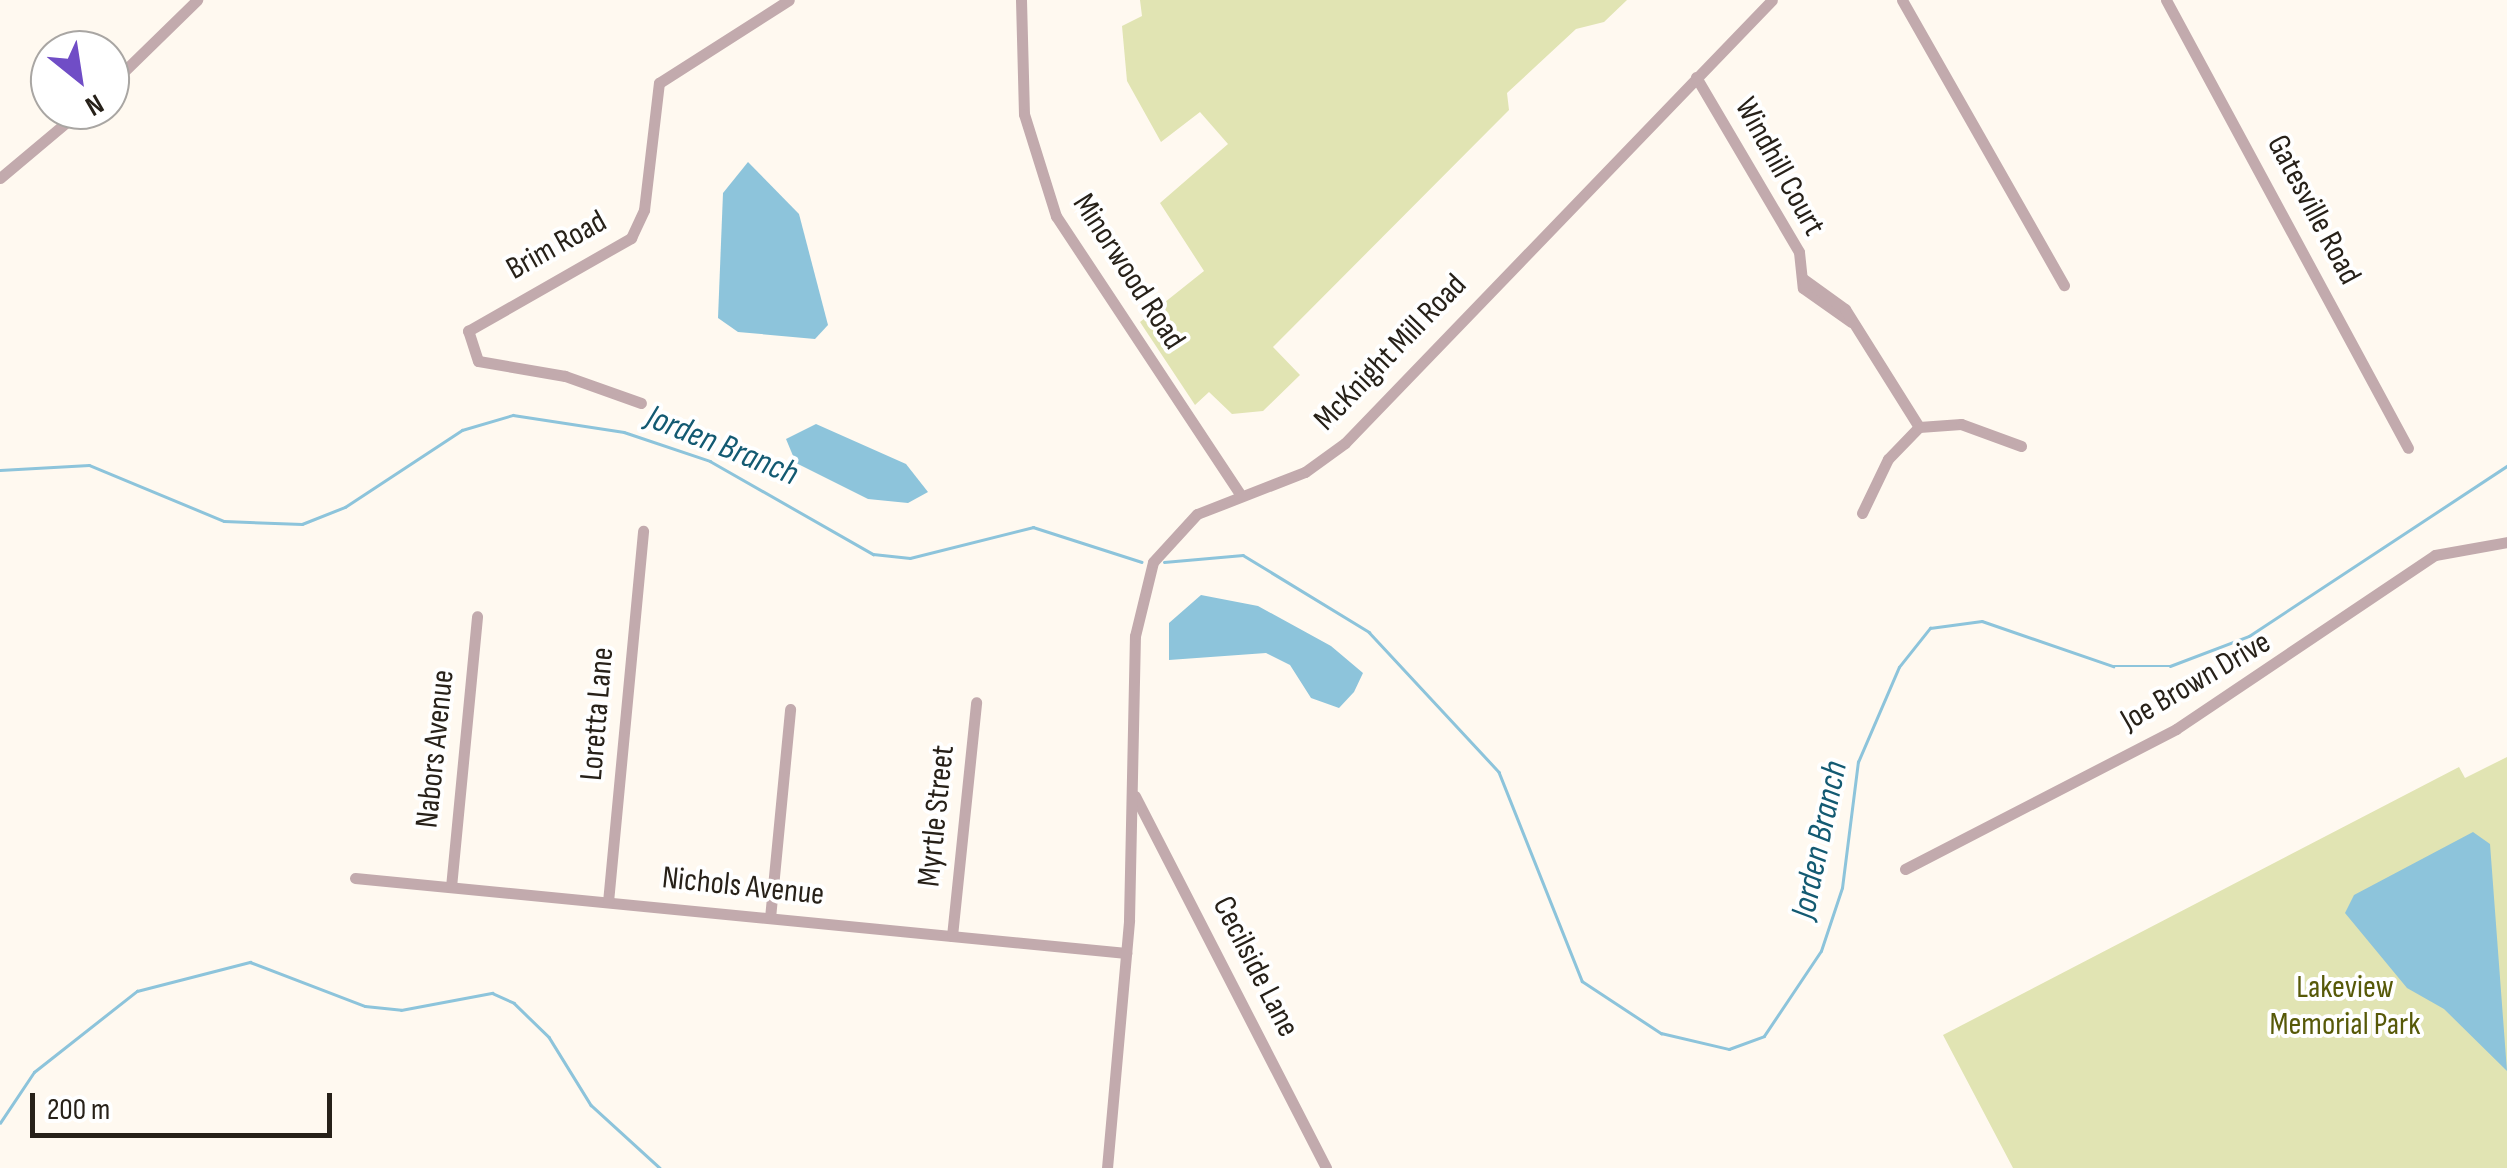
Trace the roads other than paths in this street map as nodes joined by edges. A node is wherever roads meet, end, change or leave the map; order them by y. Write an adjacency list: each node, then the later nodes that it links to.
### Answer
1 (197, 0): 7 (street)
2 (789, 0): 12 (street, Brim Road)
3 (1020, 0): 16 (street, Minorwood Road)
4 (1772, 0): 8 (street, McKnight Mill Road)
5 (1902, 0): 11 (street)
6 (2166, 0): 15 (street, Gatesville Road)
7 (130, 65)
8 (1696, 77): 13 (street, Windhill Court); 16 (street, McKnight Mill Road)
9 (57, 130): 10 (street)
10 (0, 178)
11 (2064, 285)
12 (640, 403)
13 (1919, 427): 14 (street); 17 (street)
14 (2021, 446)
15 (2408, 448)
16 (1240, 494): 23 (street, McKnight Mill Road)
17 (1862, 513)
18 (644, 531): 27 (street, Loretta Lane)
19 (2507, 542): 24 (street, Joe Brown Drive)
20 (477, 616): 26 (street, Nabors Avenue)
21 (976, 702): 29 (street, Myrtle Street)
22 (790, 709): 28 (street)
23 (1132, 792): 30 (street, McKnight Mill Road); 32 (street, Cecilside Lane)
24 (1905, 869)
25 (355, 878): 26 (street, Nichols Avenue)
26 (451, 887): 27 (street, Nichols Avenue)
27 (608, 902): 28 (street, Nichols Avenue)
28 (770, 918): 29 (street, Nichols Avenue)
29 (952, 936): 30 (street, Nichols Avenue)
30 (1126, 953): 31 (street, McKnight Mill Road)
31 (1107, 1168)
32 (1326, 1168)

